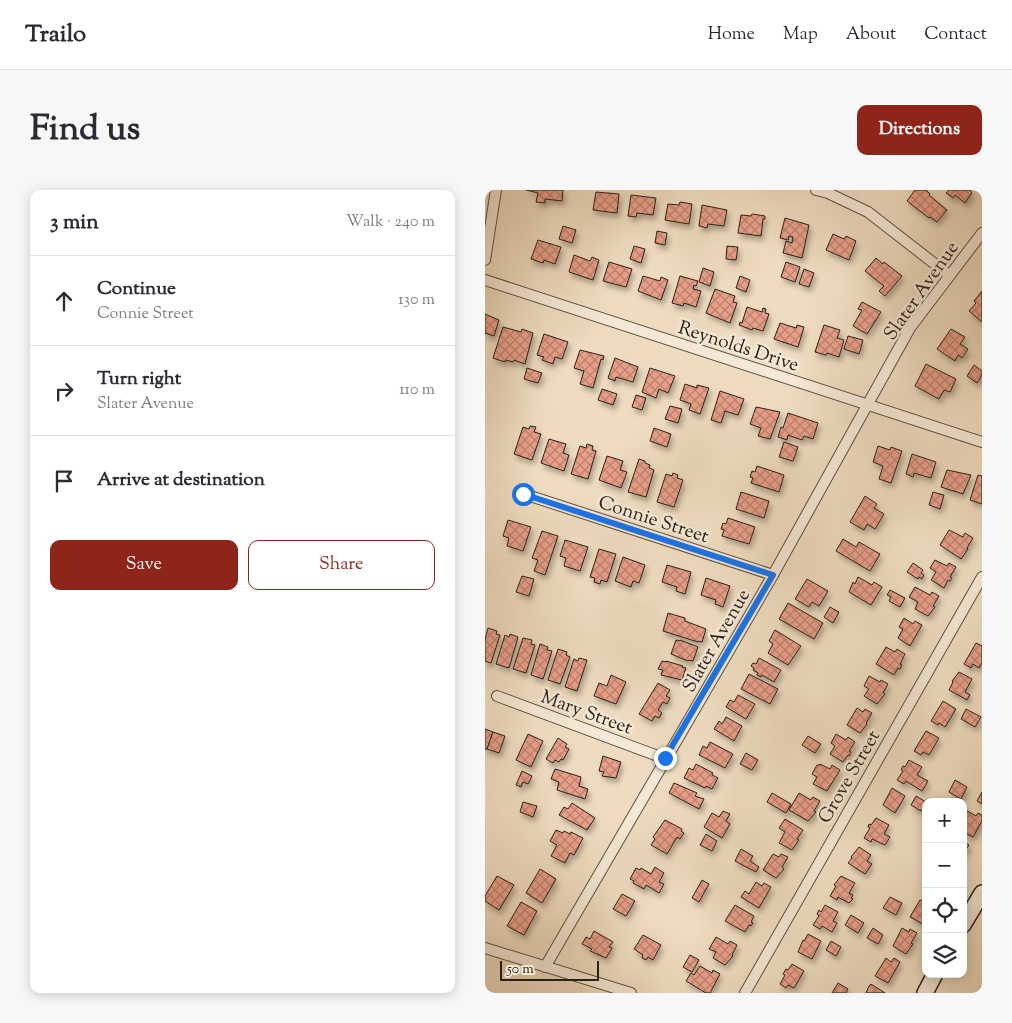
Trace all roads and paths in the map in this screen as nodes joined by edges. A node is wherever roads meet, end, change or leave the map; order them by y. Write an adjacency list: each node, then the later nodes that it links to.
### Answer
1 (496, 190): 4 (street)
2 (816, 190): 5 (street)
3 (982, 233): 5 (street, Slater Avenue)
4 (485, 260)
5 (949, 275): 7 (street, Slater Avenue)
6 (485, 280): 7 (street, Reynolds Drive)
7 (868, 406): 8 (street, Reynolds Drive); 10 (street, Slater Avenue)
8 (982, 442)
9 (523, 494): 10 (street, Connie Street)
10 (773, 575): 13 (street, Slater Avenue)
11 (982, 577): 20 (street, Grove Street)
12 (497, 696): 13 (street, Mary Street)
13 (665, 758): 17 (street, Slater Avenue)
14 (982, 893): 15 (main road)
15 (967, 919)
16 (485, 948): 17 (street)
17 (545, 967): 19 (street)
18 (933, 978): 21 (main road)
19 (631, 993)
20 (745, 993)
21 (925, 993)

